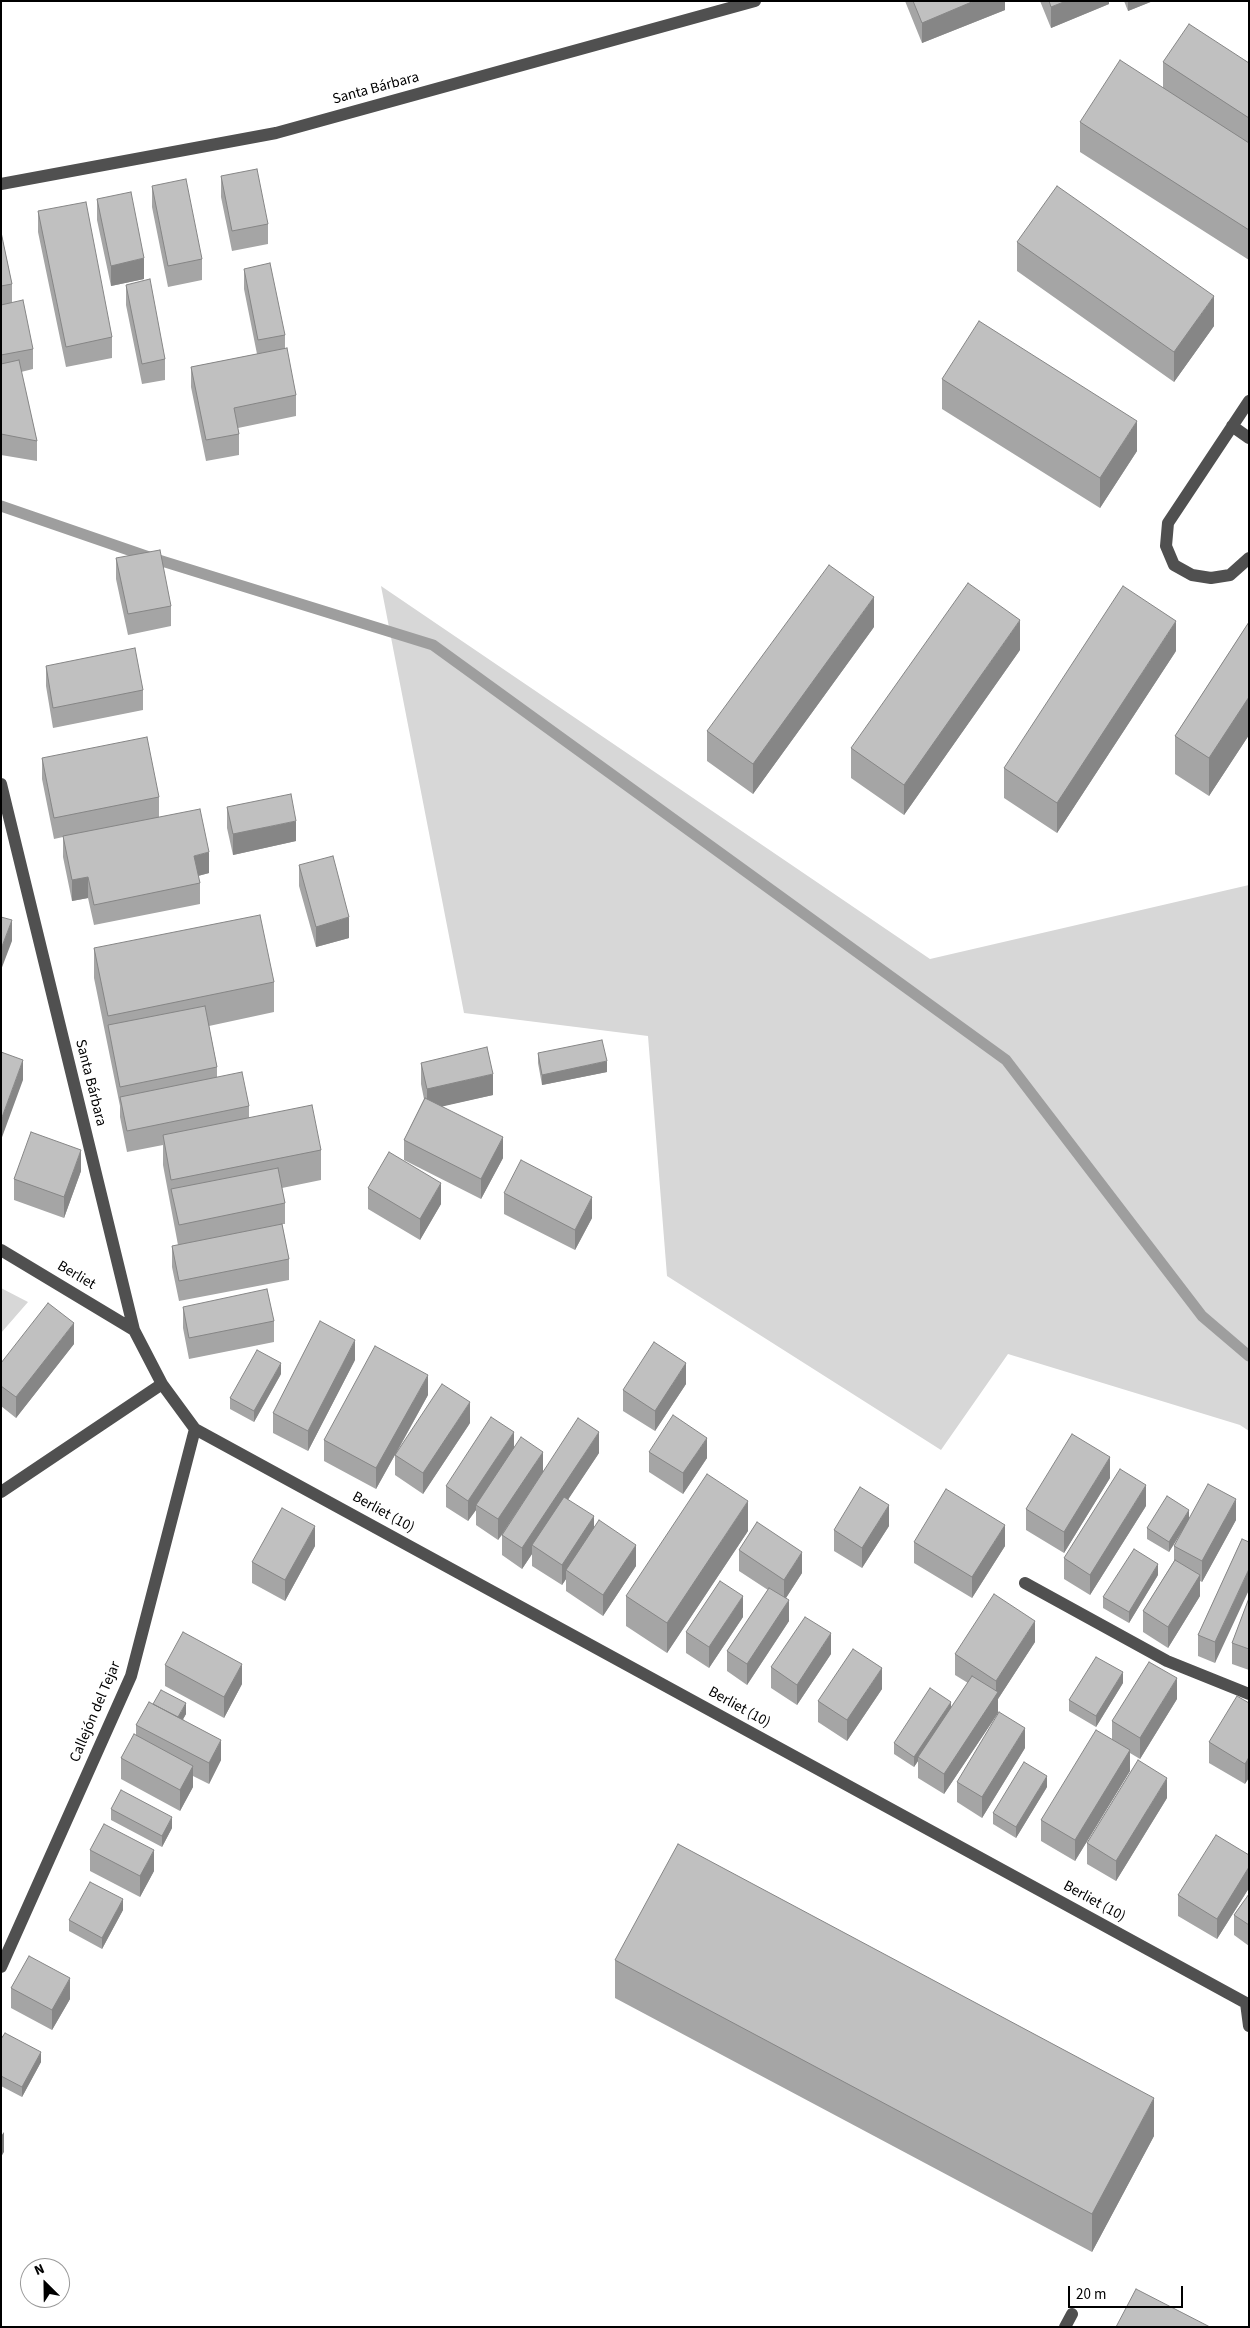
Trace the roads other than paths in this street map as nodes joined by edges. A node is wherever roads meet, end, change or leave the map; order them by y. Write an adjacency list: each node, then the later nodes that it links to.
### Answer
1 (755, 1): 2 (street, Santa Bárbara)
2 (1, 184)
3 (1249, 401): 4 (street)
4 (1232, 426): 5 (street); 6 (street)
5 (1249, 438)
6 (1249, 558)
7 (1, 784): 9 (street, Santa Bárbara)
8 (1, 1250): 9 (street, Berliet)
9 (134, 1330): 10 (street, Santa Bárbara)
10 (162, 1384): 11 (street, Santa Bárbara); 12 (street)
11 (195, 1429): 15 (street, Callejón del Tejar); 16 (street, Berliet (10))
12 (1, 1492)
13 (1025, 1583): 14 (street)
14 (1249, 1694)
15 (1, 1967)
16 (1247, 2002): 17 (street, Berliet (10))
17 (1249, 2026)
18 (1072, 2314): 19 (street)
19 (1065, 2327)

